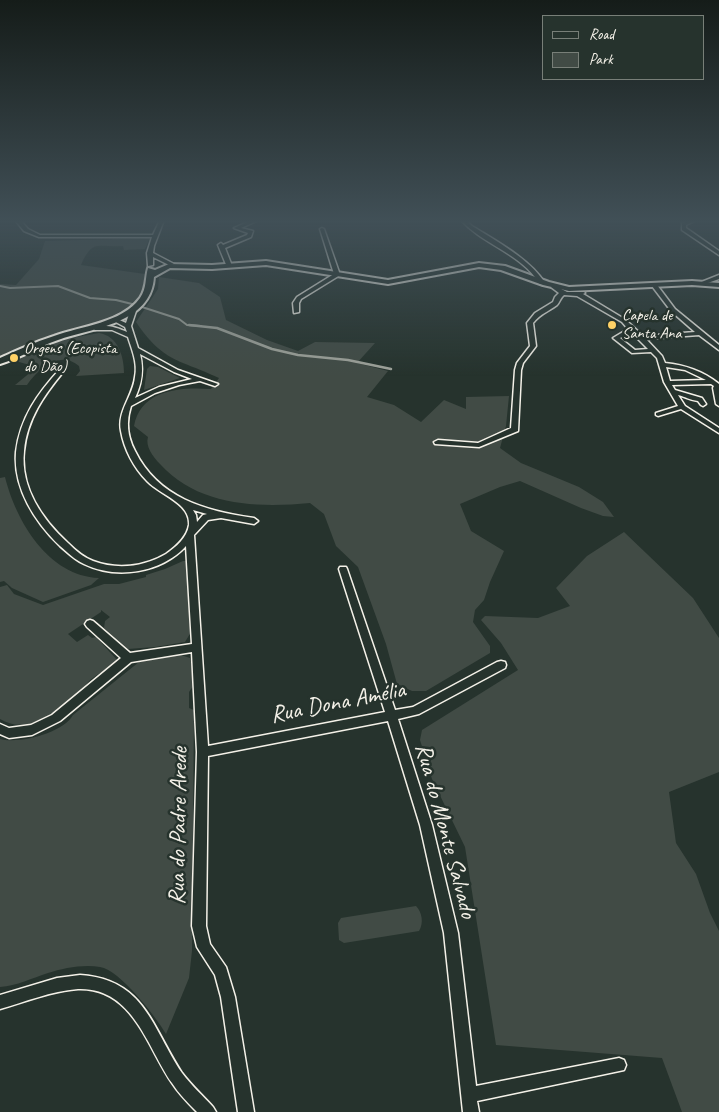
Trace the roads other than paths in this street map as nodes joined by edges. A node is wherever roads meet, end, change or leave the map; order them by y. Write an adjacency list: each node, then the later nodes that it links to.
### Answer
1 (151, 272): 9 (street)
2 (155, 272): 9 (street)
3 (319, 272): 8 (street)
4 (336, 272): 8 (street)
5 (442, 272): 8 (street)
6 (515, 272): 11 (street)
7 (533, 272): 11 (street)
8 (337, 275): 17 (street)
9 (151, 276): 16 (street)
10 (719, 281): 12 (street)
11 (542, 283): 13 (street)
12 (655, 286): 14 (street); 23 (street)
13 (554, 287): 14 (street); 15 (street)
14 (582, 292): 15 (street); 21 (street)
15 (563, 293): 41 (street)
16 (134, 308): 18 (street); 19 (street)
17 (296, 312)
18 (115, 320): 19 (street); 20 (street); 22 (street)
19 (128, 326): 22 (street)
20 (95, 328): 22 (street); 28 (street)
21 (632, 329): 24 (street); 27 (street)
22 (125, 333): 26 (street)
23 (701, 334): 24 (street); 25 (street)
24 (642, 338): 27 (street)
25 (719, 348)
26 (136, 349): 31 (street); 37 (street)
27 (653, 350): 29 (street)
28 (0, 361)
29 (664, 365): 32 (street); 34 (street)
30 (62, 370): 45 (street)
31 (200, 380): 33 (street); 37 (street)
32 (667, 380): 34 (street); 35 (street)
33 (215, 384)
34 (717, 385): 36 (street)
35 (673, 392): 36 (street); 38 (street)
36 (718, 401)
37 (128, 406): 42 (street)
38 (682, 407): 39 (street); 40 (street)
39 (658, 414)
40 (719, 431)
41 (438, 442)
42 (184, 503): 43 (street); 45 (street, Rua do Padre Arede)
43 (221, 515): 44 (street); 45 (street)
44 (254, 521)
45 (190, 534): 48 (street, Rua do Padre Arede)
46 (343, 568): 51 (street, Rua do Monte Salvado)
47 (90, 624): 49 (street)
48 (196, 646): 49 (street); 53 (street, Rua do Padre Arede)
49 (128, 658): 52 (street)
50 (502, 665): 51 (street, Rua Dona Amélia)
51 (392, 716): 53 (street, Rua Dona Amélia); 56 (street, Rua do Monte Salvado)
52 (0, 729)
53 (203, 752): 58 (street, Rua do Padre Arede)
54 (0, 1002): 57 (street)
55 (619, 1065): 56 (street)
56 (470, 1095): 59 (street, Rua do Monte Salvado)
57 (208, 1112)
58 (246, 1112)
59 (470, 1112)

